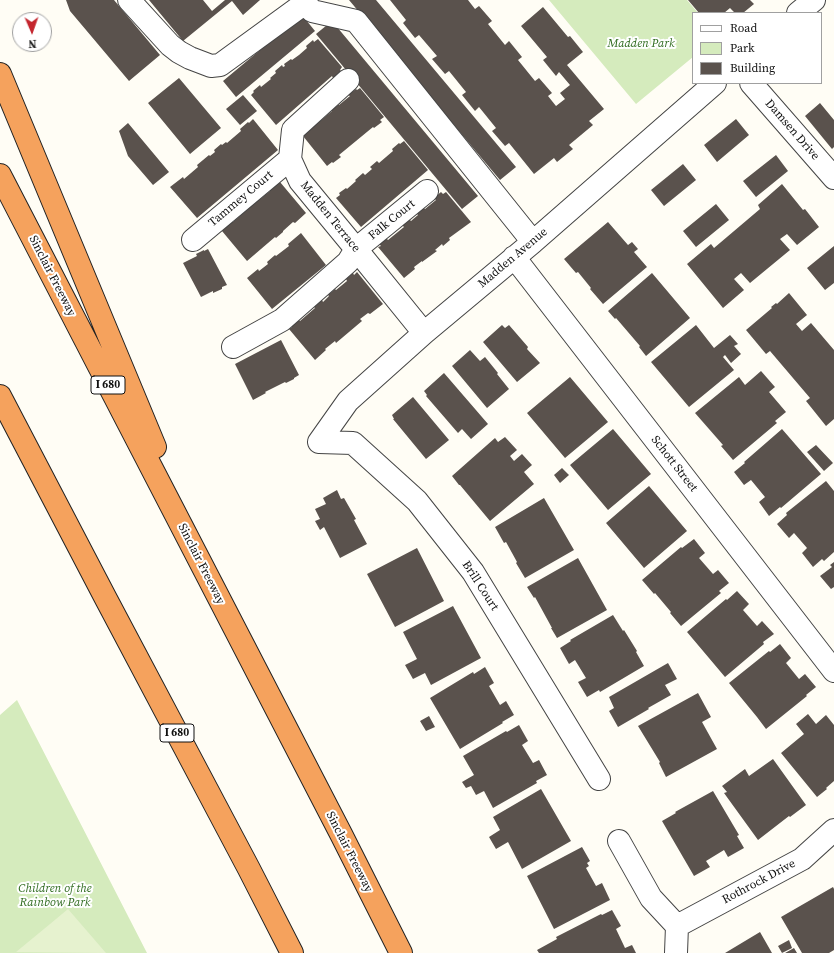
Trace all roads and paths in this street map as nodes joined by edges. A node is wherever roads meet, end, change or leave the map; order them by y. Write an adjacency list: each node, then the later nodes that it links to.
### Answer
1 (129, 0): 3 (street)
2 (814, 0): 4 (street)
3 (304, 1): 14 (street)
4 (799, 12)
5 (0, 74): 22 (highway)
6 (348, 80): 9 (street)
7 (714, 84): 14 (street, Madden Avenue)
8 (752, 84): 11 (street, Damsen Drive)
9 (290, 159): 13 (street, Tammey Court); 15 (street, Madden Terrace)
10 (0, 175): 22 (highway, Sinclair Freeway / I 680)
11 (834, 178)
12 (427, 191): 15 (street, Falk Court)
13 (193, 240)
14 (533, 242): 16 (street, Madden Avenue)
15 (356, 249): 17 (street, Madden Terrace); 18 (street, Falk Court)
16 (514, 257): 17 (street, Madden Avenue); 24 (street, Schott Street)
17 (424, 333): 21 (street, Madden Avenue)
18 (233, 347)
19 (0, 396): 23 (highway, I 680)
20 (0, 428): 23 (highway)
21 (319, 442): 25 (street, Brill Court)
22 (216, 594): 27 (highway, Sinclair Freeway / I 680)
23 (105, 597): 29 (highway, I 680)
24 (834, 671)
25 (599, 779)
26 (834, 830): 30 (street, Rothrock Drive)
27 (341, 834): 33 (highway, Sinclair Freeway / I 680); 34 (highway)
28 (619, 841): 30 (street)
29 (249, 869): 31 (highway); 32 (highway, I 680)
30 (677, 926): 35 (street)
31 (280, 953)
32 (292, 953)
33 (400, 953)
34 (414, 953)
35 (676, 953)

